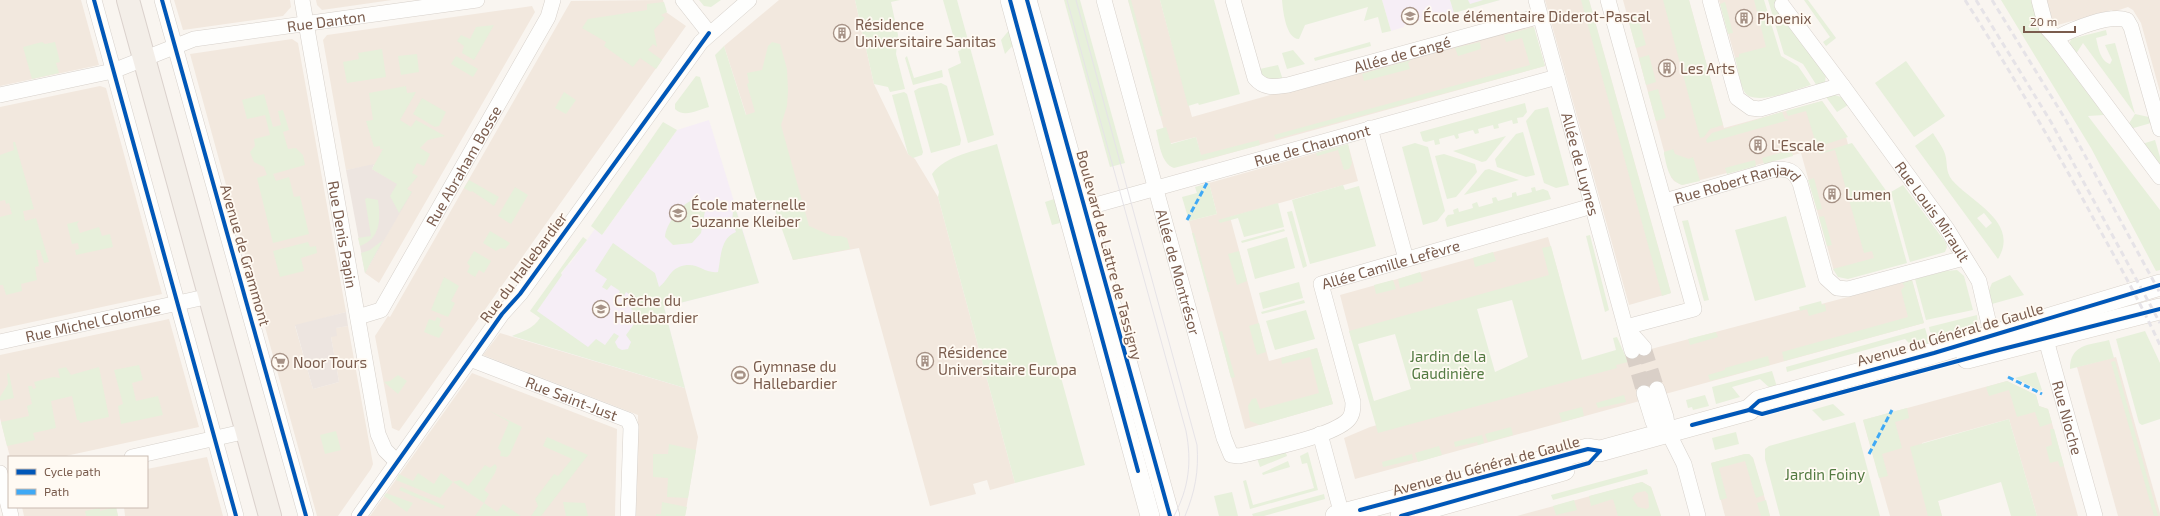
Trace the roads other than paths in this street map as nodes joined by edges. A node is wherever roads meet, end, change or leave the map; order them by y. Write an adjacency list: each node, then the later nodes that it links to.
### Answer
1 (94, 0): 24 (street)
2 (128, 0): 23 (main road)
3 (162, 0): 22 (street, Avenue de Grammont)
4 (302, 0): 19 (street, Rue Denis Papin)
5 (476, 0): 19 (street, Rue Danton)
6 (553, 0): 41 (street, Rue Abraham Bosse)
7 (683, 0): 20 (street)
8 (748, 0): 20 (street, Rue du Hallebardier)
9 (1010, 0): 34 (street, Boulevard de Lattre de Tassigny)
10 (1027, 0): 34 (street, Boulevard de Lattre de Tassigny)
11 (1104, 0): 31 (street, Allée de Montrésor)
12 (1233, 0): 18 (street, Allée de Cangé)
13 (1536, 0): 18 (street, Allée de Luynes)
14 (1608, 0): 32 (street)
15 (1710, 0): 26 (street)
16 (2039, 0): 21 (street)
17 (1782, 5): 26 (street, Rue Louis Mirault)
18 (1540, 16): 25 (street, Allée de Luynes)
19 (307, 24): 22 (street, Rue Danton); 41 (street, Rue Denis Papin)
20 (709, 33): 47 (street, Rue du Hallebardier)
21 (2056, 38): 29 (street); 30 (street)
22 (176, 46): 23 (street, Rue Danton); 62 (street, Avenue de Grammont)
23 (144, 59): 24 (street, Rue Danton); 38 (main road)
24 (113, 71): 27 (street, Rue Danton); 39 (street)
25 (1557, 77): 28 (street, Rue de Chaumont); 33 (street, Allée de Luynes)
26 (1842, 85): 35 (street, Rue Louis Mirault)
27 (0, 95)
28 (1370, 128): 31 (street, Rue de Chaumont); 36 (street)
29 (2160, 129)
30 (2160, 177)
31 (1156, 188): 34 (street, Rue de Chaumont); 51 (street, Allée de Montrésor)
32 (1665, 201): 35 (street, Rue Robert Ranjard); 42 (street)
33 (1592, 206): 36 (street, Allée Camille Lefèvre); 42 (street, Allée de Luynes)
34 (1076, 211): 65 (street, Boulevard de Lattre de Tassigny); 66 (street, Boulevard de Lattre de Tassigny)
35 (1964, 258): 45 (street, Rue Louis Mirault)
36 (1406, 259): 51 (street, Allée Camille Lefèvre)
37 (2160, 285): 43 (main road, Avenue du Général de Gaulle)
38 (210, 296): 39 (street, Rue Michel Colombe); 49 (main road)
39 (177, 304): 44 (street, Rue Michel Colombe); 52 (street)
40 (2160, 309): 43 (main road, Avenue du Général de Gaulle)
41 (358, 317): 55 (street, Rue Denis Papin)
42 (1626, 327): 46 (street, Allée de Luynes)
43 (2043, 329): 45 (main road, Avenue du Général de Gaulle); 69 (street, Rue Nioche)
44 (0, 342)
45 (1993, 344): 50 (main road, Avenue du Général de Gaulle)
46 (1638, 350)
47 (470, 359): 55 (street, Rue du Hallebardier); 64 (street, Rue Saint-Just)
48 (1651, 391): 50 (street)
49 (247, 431): 52 (street); 61 (main road)
50 (1668, 432): 53 (main road, Avenue du Général de Gaulle); 68 (street)
51 (1320, 434): 59 (street)
52 (215, 439): 54 (street); 60 (street)
53 (1600, 451): 58 (main road, Avenue du Général de Gaulle); 67 (main road, Avenue du Général de Gaulle)
54 (137, 456)
55 (397, 462): 63 (street, Rue du Hallebardier)
56 (3, 482): 57 (street)
57 (8, 503)
58 (1386, 510): 59 (main road, Avenue du Général de Gaulle)
59 (1339, 515)
60 (236, 516)
61 (270, 516)
62 (306, 516)
63 (359, 516)
64 (628, 516)
65 (1150, 516)
66 (1170, 516)
67 (1401, 516)
68 (1698, 516)
69 (2095, 516)

